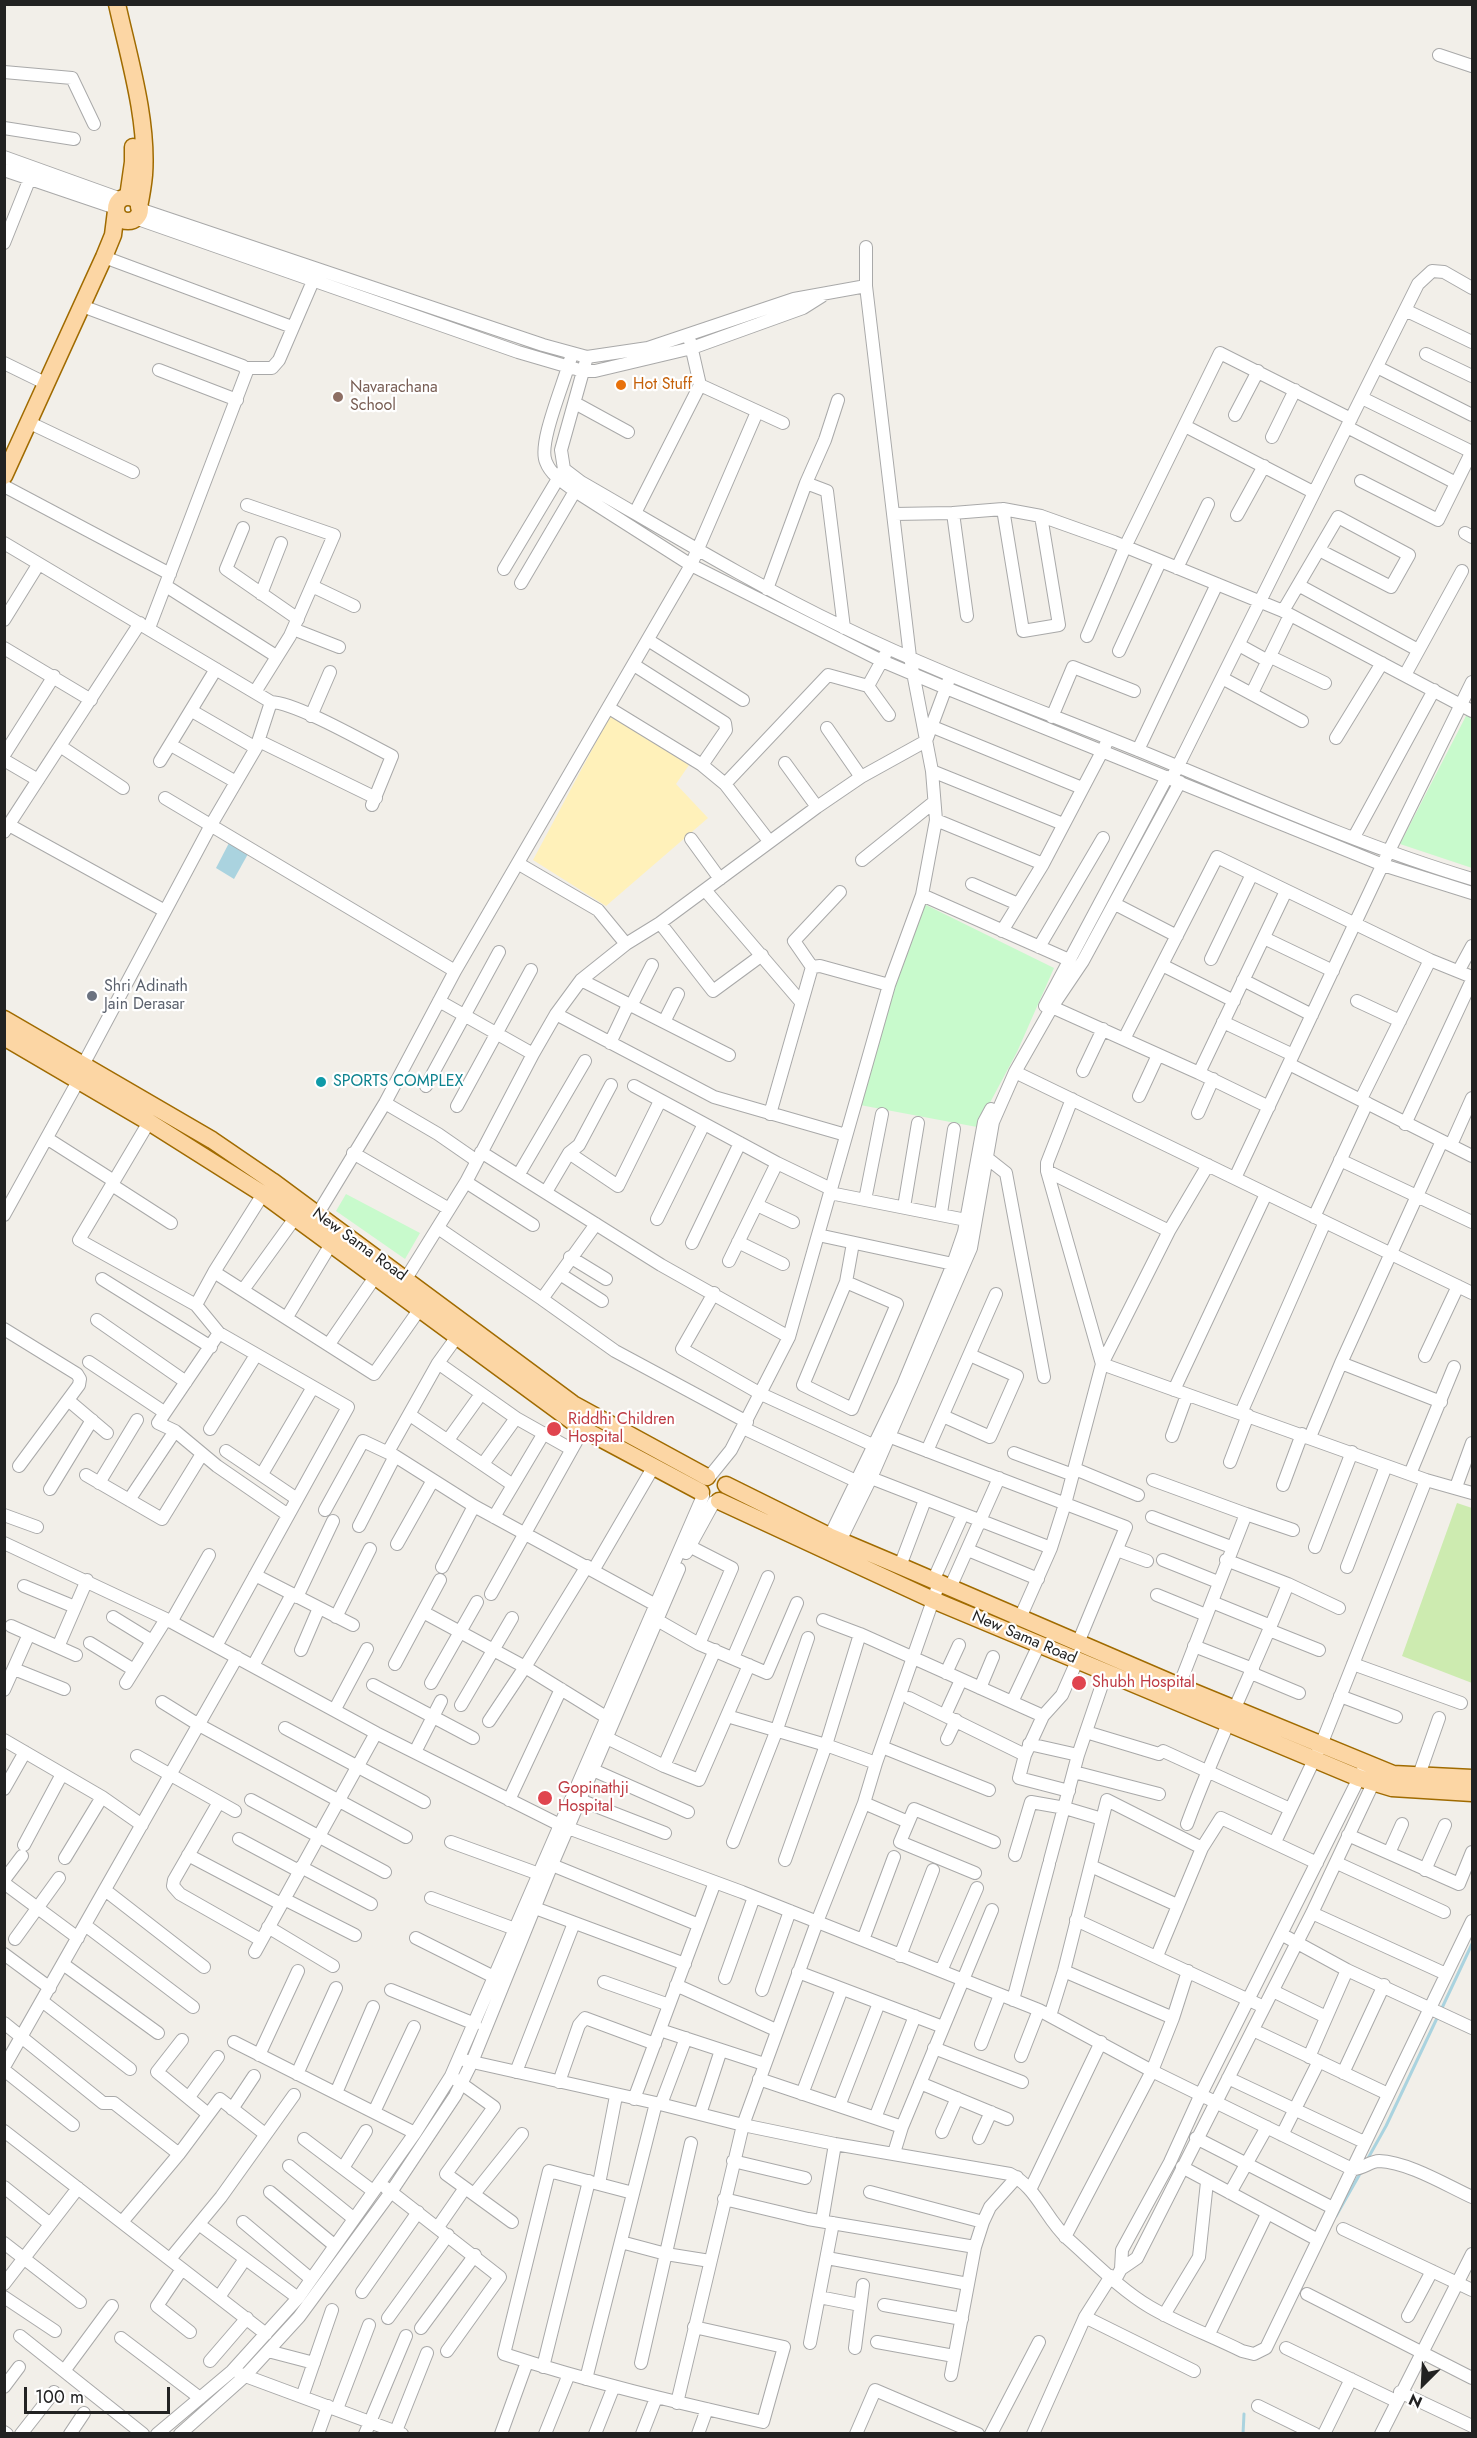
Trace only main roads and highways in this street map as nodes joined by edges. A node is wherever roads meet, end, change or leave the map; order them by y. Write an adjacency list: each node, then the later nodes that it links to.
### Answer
1 (107, 4): 3 (main road)
2 (117, 4): 3 (main road)
3 (118, 28): 4 (main road)
4 (10, 448): 5 (main road)
5 (4, 476)
6 (7, 1033): 7 (main road, New Sama Road)
7 (83, 1071): 8 (main road, New Sama Road); 8 (main road, New Sama Road)
8 (313, 1221): 9 (main road, New Sama Road); 9 (main road, New Sama Road)
9 (401, 1286): 10 (main road, New Sama Road); 10 (main road, New Sama Road)
10 (587, 1422): 11 (main road, New Sama Road); 11 (main road, New Sama Road)
11 (713, 1489): 12 (main road, New Sama Road)
12 (832, 1545): 13 (main road, New Sama Road); 13 (main road, New Sama Road)
13 (1231, 1716): 14 (main road, New Sama Road); 14 (main road, New Sama Road)
14 (1369, 1773): 15 (main road, New Sama Road); 15 (main road, New Sama Road)
15 (1472, 1779)

